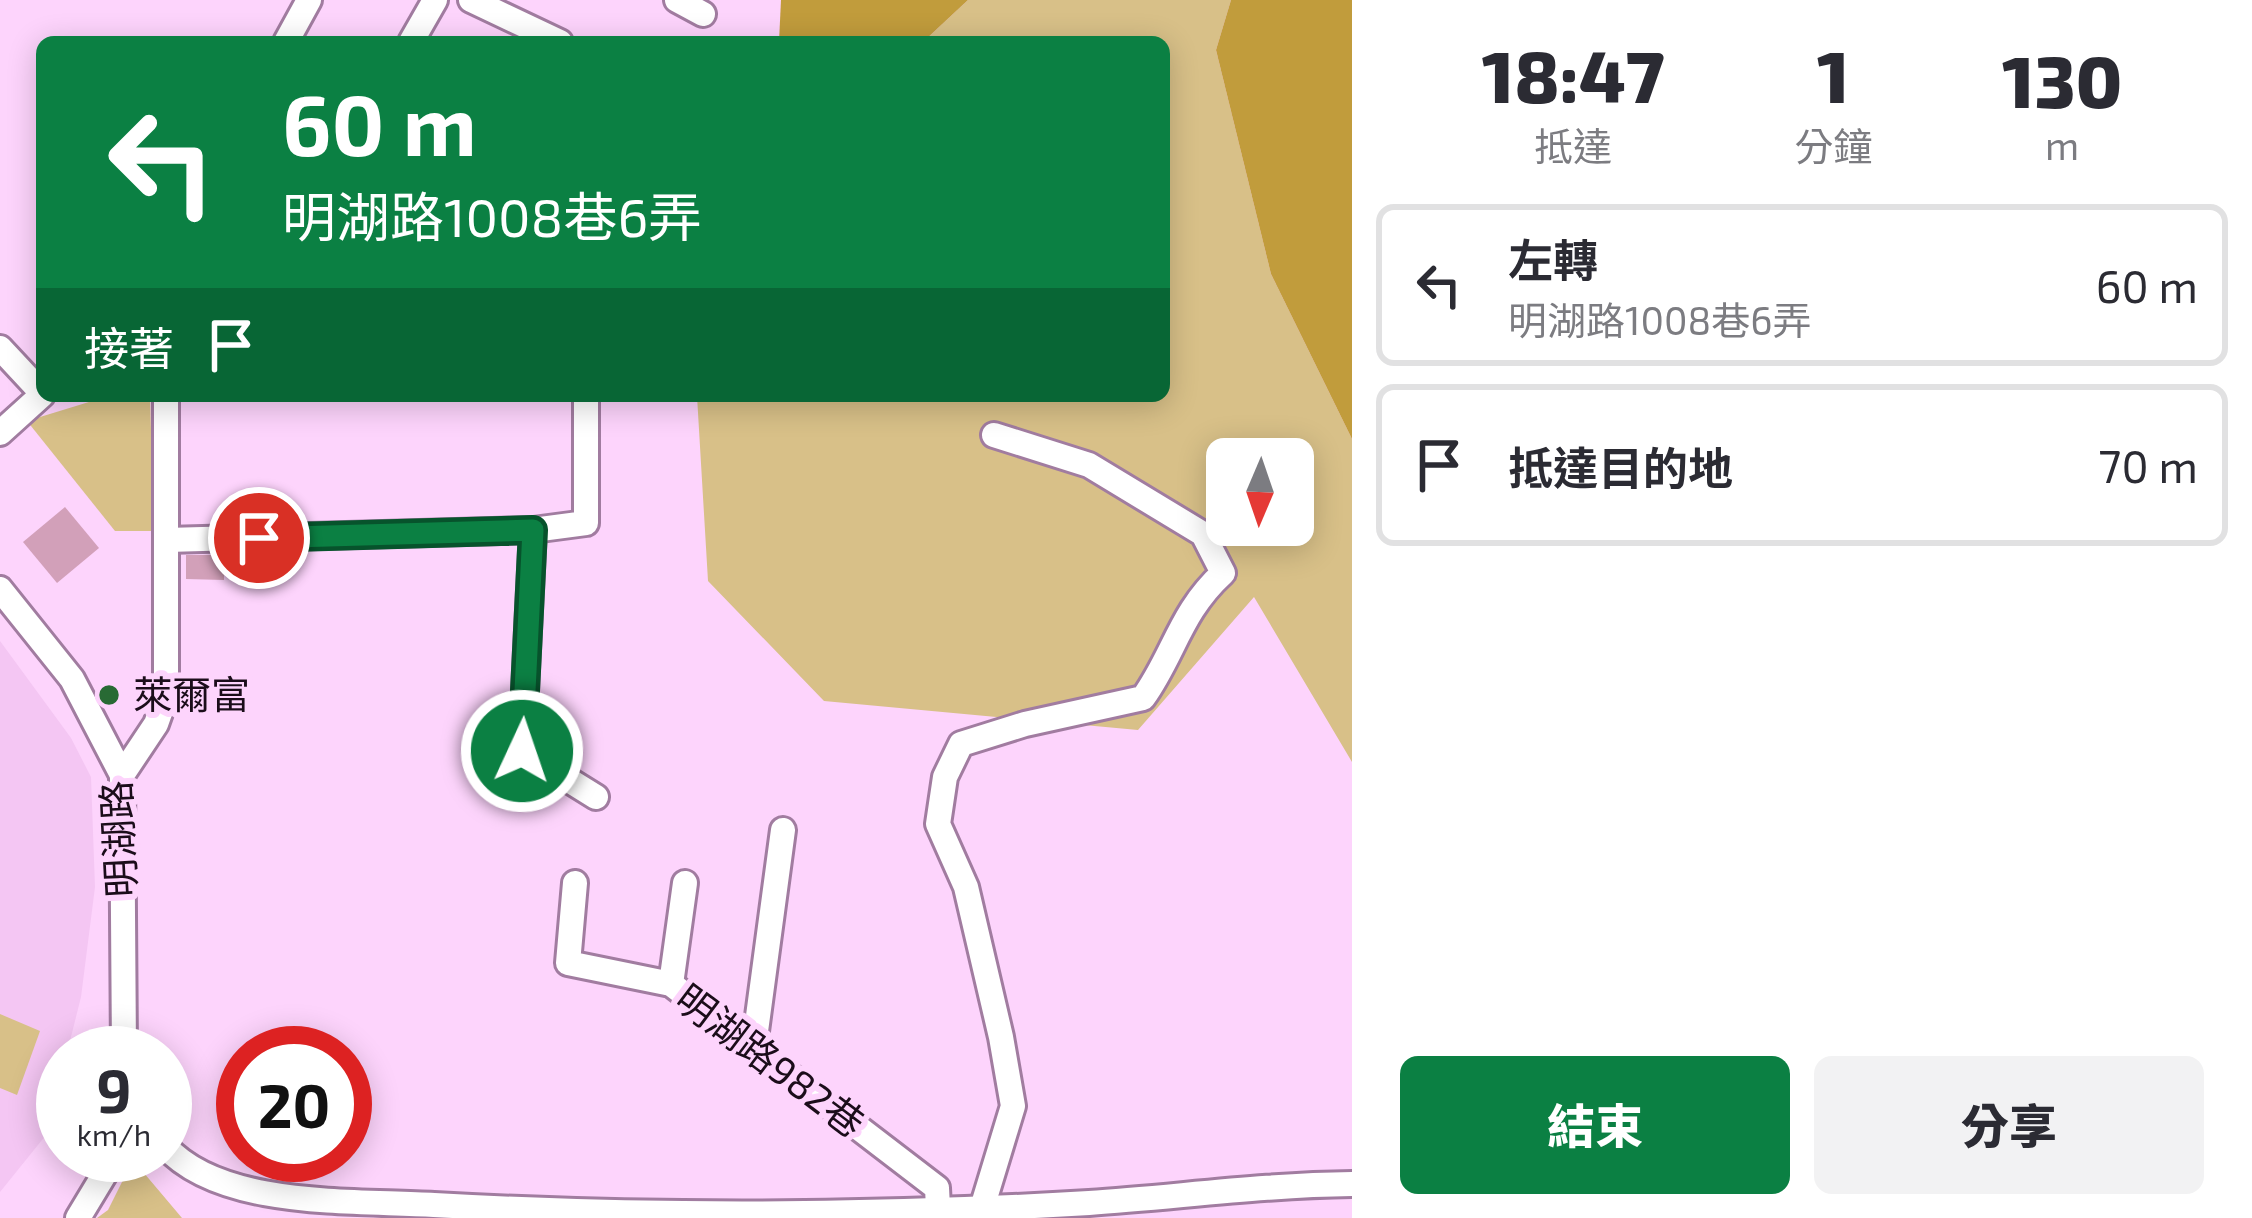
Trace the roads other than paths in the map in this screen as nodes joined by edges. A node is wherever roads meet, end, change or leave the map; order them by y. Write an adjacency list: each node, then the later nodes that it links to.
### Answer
1 (435, 0): 7 (street)
2 (471, 0): 8 (street)
3 (677, 0): 5 (street)
4 (298, 4): 6 (street)
5 (703, 14)
6 (288, 36)
7 (414, 36)
8 (547, 36)
9 (0, 348): 10 (street)
10 (36, 387)
11 (36, 400): 14 (street)
12 (166, 402): 17 (street)
13 (586, 402): 16 (street)
14 (0, 433)
15 (994, 435): 31 (street)
16 (533, 530): 17 (street); 20 (street)
17 (167, 540): 19 (street)
18 (0, 589): 19 (street, 明湖路)
19 (122, 775): 25 (street, 明湖路)
20 (596, 797)
21 (783, 830): 26 (street)
22 (575, 883): 24 (street, 明湖路982巷)
23 (686, 883): 24 (street)
24 (670, 984): 26 (street, 明湖路982巷)
25 (124, 1026)
26 (754, 1046): 30 (street, 明湖路982巷)
27 (192, 1164): 30 (street)
28 (100, 1182): 32 (street)
29 (1352, 1184): 31 (street)
30 (938, 1208): 31 (street)
31 (982, 1208)
32 (78, 1218)

